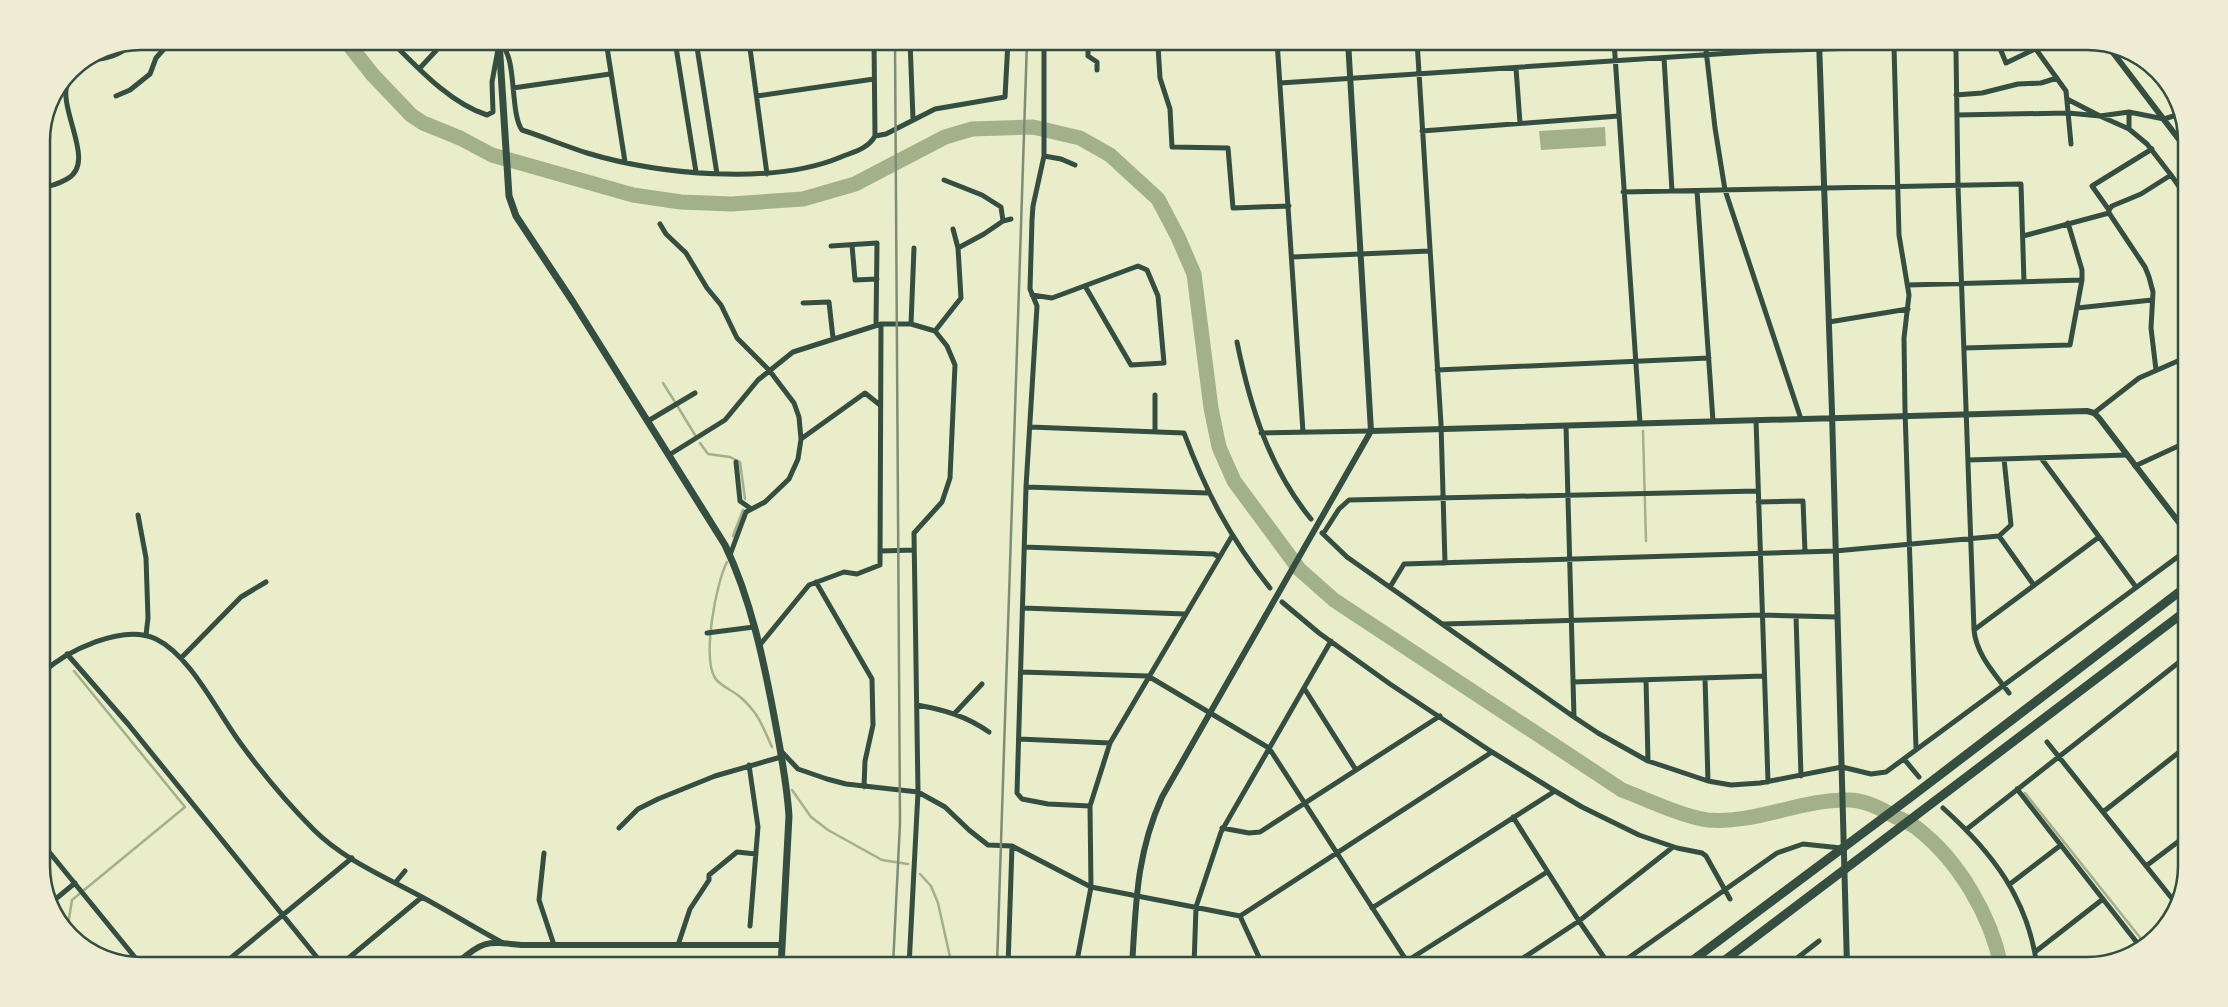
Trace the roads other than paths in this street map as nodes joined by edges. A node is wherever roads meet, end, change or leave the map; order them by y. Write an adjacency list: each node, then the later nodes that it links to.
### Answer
1 (163, 50): 45 (street)
2 (399, 50): 34 (street)
3 (437, 50): 34 (street)
4 (498, 50): 34 (street)
5 (500, 50): 128 (main road)
6 (506, 50): 43 (street)
7 (607, 50): 36 (street)
8 (676, 50): 66 (street)
9 (697, 50): 67 (street)
10 (750, 50): 46 (street)
11 (874, 50): 40 (street)
12 (910, 50): 54 (street)
13 (1008, 50): 54 (street)
14 (1044, 50): 63 (street)
15 (1088, 50): 35 (street)
16 (1158, 50): 80 (street)
17 (1278, 50): 41 (street)
18 (1348, 50): 38 (street)
19 (1417, 50): 37 (street)
20 (1615, 50): 32 (street)
21 (1707, 50): 30 (street)
22 (1800, 50): 30 (street)
23 (1819, 50): 75 (street)
24 (1894, 50): 74 (street)
25 (1955, 50): 44 (street)
26 (2001, 50): 27 (street)
27 (2033, 50)
28 (2036, 50): 39 (street)
29 (2114, 54): 55 (street)
30 (1708, 55): 31 (street); 76 (street)
31 (1664, 58): 32 (street); 77 (street)
32 (1616, 61): 33 (street); 51 (street)
33 (1516, 68): 37 (street); 56 (street)
34 (419, 69)
35 (1097, 70)
36 (610, 74): 43 (street); 64 (street)
37 (1418, 74): 38 (street); 58 (street)
38 (1350, 78): 41 (street); 93 (street)
39 (2057, 78): 44 (street); 47 (street)
40 (874, 79): 46 (street); 59 (street)
41 (1280, 83): 80 (street)
42 (67, 88): 71 (street)
43 (513, 88): 64 (street)
44 (1956, 95): 50 (street)
45 (116, 96)
46 (757, 96): 68 (street)
47 (2067, 99): 49 (street); 52 (street)
48 (2129, 112): 52 (street); 55 (street); 57 (street)
49 (2068, 113): 50 (street); 52 (street); 61 (street)
50 (1957, 115): 73 (street)
51 (1619, 116): 56 (street); 79 (street)
52 (2100, 116): 57 (street)
53 (2174, 116): 55 (street)
54 (913, 118): 59 (street)
55 (2164, 119): 60 (street)
56 (1520, 123): 58 (street)
57 (2129, 129): 62 (street)
58 (1422, 131): 92 (street)
59 (875, 136): 68 (street)
60 (2178, 139)
61 (2070, 144)
62 (2152, 149): 69 (street); 81 (street)
63 (1044, 155): 65 (street); 101 (street)
64 (624, 162): 66 (street)
65 (1075, 165)
66 (696, 172): 67 (street)
67 (716, 174): 68 (street)
68 (767, 174)
69 (2171, 175): 72 (street); 81 (street)
70 (944, 180): 83 (street)
71 (50, 185)
72 (2178, 185)
73 (1958, 186): 74 (street); 87 (street); 98 (street)
74 (1898, 188): 75 (street); 99 (street)
75 (1824, 189): 76 (street); 106 (street)
76 (1725, 190): 78 (street); 126 (street)
77 (1672, 191): 78 (street); 79 (street)
78 (1697, 191): 113 (street)
79 (1623, 192): 115 (street)
80 (1288, 206): 94 (street)
81 (2109, 211): 84 (street); 102 (street)
82 (1010, 219): 83 (street)
83 (1003, 221): 91 (street)
84 (2068, 222): 87 (street); 96 (street)
85 (660, 224): 116 (street)
86 (953, 229): 91 (street)
87 (2023, 236): 97 (street)
88 (852, 245): 89 (street); 95 (street); 95 (street)
89 (831, 246)
90 (914, 248): 108 (street)
91 (958, 248): 109 (street)
92 (1429, 251): 93 (street); 117 (street)
93 (1360, 254): 94 (street); 134 (street)
94 (1292, 258): 136 (street)
95 (877, 279): 107 (street)
96 (2082, 280): 97 (street); 104 (street)
97 (2024, 282): 98 (street)
98 (1962, 283): 99 (street); 112 (street)
99 (1908, 285): 105 (street)
100 (1085, 286): 100 (street); 101 (street)
101 (1032, 295): 132 (street)
102 (2152, 300): 104 (street); 118 (street)
103 (803, 303): 110 (street)
104 (2077, 308): 112 (street)
105 (1908, 309): 106 (street); 124 (street)
106 (1829, 322): 125 (street)
107 (878, 324): 108 (street); 110 (street); 121 (street)
108 (911, 324): 109 (street)
109 (936, 331): 163 (street)
110 (833, 338): 116 (street)
111 (1237, 342): 137 (street)
112 (1964, 348): 122 (street)
113 (1709, 358): 115 (street); 129 (street)
114 (2178, 361): 118 (street)
115 (1636, 362): 117 (street); 130 (street)
116 (769, 370): 138 (street); 140 (street)
117 (1437, 370): 133 (street)
118 (2156, 370): 123 (street)
119 (695, 393): 128 (street)
120 (1155, 395): 135 (street)
121 (880, 405): 138 (street); 164 (street)
122 (1967, 413): 123 (street); 124 (street); 144 (street)
123 (2094, 413): 141 (street)
124 (1905, 416): 125 (street); 161 (street)
125 (1832, 418): 126 (street); 165 (street)
126 (1801, 419): 127 (street)
127 (1756, 420): 129 (street); 148 (street)
128 (648, 421): 140 (main road)
129 (1713, 421): 130 (street)
130 (1640, 423): 131 (street)
131 (1566, 426): 133 (street); 150 (street)
132 (1030, 427): 135 (street); 147 (street)
133 (1441, 428): 134 (street); 151 (street)
134 (1371, 430): 136 (street); 210 (street)
135 (1155, 431): 149 (street)
136 (1303, 432): 137 (street)
137 (1261, 433): 155 (street)
138 (801, 439): 153 (street)
139 (2178, 446): 146 (street)
140 (669, 455): 168 (main road)
141 (2127, 456): 142 (street); 146 (street)
142 (2041, 458): 143 (street); 159 (street)
143 (2004, 459): 144 (street); 158 (street)
144 (1968, 460): 160 (street)
145 (736, 462): 153 (street)
146 (2135, 466): 156 (street)
147 (1026, 487): 149 (street); 162 (street)
148 (1758, 491): 150 (street); 152 (street)
149 (1208, 493): 157 (street)
150 (1567, 496): 151 (street); 171 (street)
151 (1443, 498): 172 (street); 176 (street)
152 (1758, 502): 166 (street); 167 (street)
153 (750, 508): 168 (street)
154 (138, 515): 192 (street)
155 (1311, 519)
156 (2178, 521)
157 (1232, 536): 169 (street); 178 (street)
158 (2000, 536): 160 (street); 175 (street)
159 (2099, 537): 175 (street); 177 (street)
160 (1969, 538): 161 (street); 190 (street)
161 (1909, 544): 165 (street); 219 (street)
162 (1024, 547): 169 (street); 181 (street)
163 (914, 550): 164 (street); 209 (street)
164 (880, 551): 174 (street)
165 (1835, 551): 166 (street); 185 (street)
166 (1804, 552): 167 (street)
167 (1760, 554): 171 (street); 183 (street)
168 (730, 555): 189 (main road)
169 (1219, 557): 182 (street)
170 (2178, 557): 177 (street)
171 (1569, 560): 172 (street); 187 (street)
172 (1445, 563): 176 (street)
173 (266, 582): 196 (street)
174 (816, 582): 194 (street); 233 (street)
175 (2033, 584): 190 (street)
176 (1390, 587): 188 (street)
177 (2136, 587): 206 (street)
178 (1270, 588)
179 (2178, 593): 299 (highway)
180 (1282, 602): 193 (street)
181 (1023, 608): 182 (street); 199 (street)
182 (1185, 614): 200 (street)
183 (1762, 615): 184 (street); 187 (street); 201 (street)
184 (1796, 616): 185 (street); 229 (street)
185 (1837, 617): 227 (street)
186 (2178, 617): 300 (highway)
187 (1570, 621): 188 (street); 204 (street)
188 (1443, 624): 213 (street)
189 (754, 627): 191 (street); 194 (main road)
190 (1974, 630): 206 (street)
191 (707, 633)
192 (146, 635): 195 (street); 196 (street)
193 (1331, 641): 207 (street); 212 (street)
194 (759, 646): 221 (main road)
195 (67, 654): 198 (street); 271 (street)
196 (181, 658): 254 (street)
197 (2178, 665): 223 (street)
198 (50, 668)
199 (1021, 672): 200 (street); 215 (street)
200 (1148, 676): 210 (street); 217 (street)
201 (1764, 676): 202 (street); 232 (street)
202 (1705, 678): 203 (street); 231 (street)
203 (1646, 680): 204 (street); 225 (street)
204 (1573, 682): 213 (street)
205 (982, 684): 211 (street)
206 (2003, 684): 208 (street); 219 (street)
207 (1304, 688): 218 (street); 228 (street)
208 (2009, 693)
209 (917, 705): 211 (street); 236 (street)
210 (1209, 711): 218 (street); 263 (street)
211 (955, 713): 214 (street)
212 (1440, 716): 220 (street); 228 (street)
213 (1574, 717): 225 (street)
214 (989, 732)
215 (1019, 740): 217 (street); 238 (street)
216 (2047, 742): 223 (street)
217 (1110, 743): 238 (street)
218 (1269, 748): 237 (street); 243 (street)
219 (1916, 748): 224 (street)
220 (1492, 752): 235 (street); 253 (street)
221 (781, 753): 226 (street); 233 (street); 280 (main road)
222 (2178, 753): 240 (street)
223 (2059, 756): 234 (street); 240 (street)
224 (1904, 758): 227 (street); 230 (street)
225 (1648, 761): 231 (street)
226 (749, 765): 242 (street); 252 (street)
227 (1842, 767): 229 (street); 249 (street)
228 (1356, 770): 237 (street)
229 (1801, 776): 232 (street)
230 (1919, 777)
231 (1708, 781): 232 (street)
232 (1768, 782)
233 (864, 786): 236 (street)
234 (2017, 789): 244 (street); 246 (street)
235 (1555, 791): 241 (street); 248 (street)
236 (918, 792): 247 (street); 288 (street)
237 (1305, 802): 243 (street); 253 (street)
238 (1090, 806): 261 (street)
239 (1943, 808): 244 (street)
240 (2103, 812): 255 (street)
241 (1513, 817): 257 (street); 270 (street)
242 (619, 828)
243 (1222, 828): 269 (street)
244 (1967, 829): 260 (street)
245 (2178, 842): 255 (street)
246 (2061, 845): 260 (street); 268 (street)
247 (1012, 846): 261 (street); 289 (street)
248 (1673, 847): 262 (street); 273 (street)
249 (1844, 848): 262 (street); 302 (street)
250 (50, 852): 258 (street)
251 (544, 853): 278 (street)
252 (756, 854): 274 (street); 279 (street)
253 (1338, 854): 270 (street); 272 (street)
254 (352, 858): 259 (street); 271 (street)
255 (2146, 866): 266 (street)
256 (405, 871): 259 (street)
257 (1547, 872): 273 (street); 295 (street)
258 (75, 882): 265 (street); 282 (street)
259 (395, 883): 264 (street)
260 (2010, 884): 281 (street)
261 (1091, 887): 263 (street); 290 (street)
262 (1724, 889): 267 (street); 298 (street)
263 (1136, 896): 269 (street); 291 (street)
264 (422, 897): 276 (street); 285 (street)
265 (56, 898)
266 (2172, 898)
267 (1730, 899)
268 (2103, 899): 277 (street); 281 (street)
269 (1196, 907): 272 (street); 292 (street)
270 (1372, 908): 294 (street)
271 (282, 915): 283 (street); 284 (street)
272 (1240, 916): 293 (street)
273 (1579, 922): 296 (street); 297 (street)
274 (750, 926)
275 (1819, 940): 301 (street)
276 (503, 943): 278 (street); 286 (street)
277 (2137, 943)
278 (554, 945): 279 (street)
279 (678, 945): 280 (street)
280 (782, 945): 287 (main road)
281 (2036, 952): 303 (street)
282 (134, 956)
283 (232, 957)
284 (317, 957)
285 (350, 957)
286 (465, 957)
287 (781, 957)
288 (909, 957)
289 (1008, 957)
290 (1078, 957)
291 (1133, 957)
292 (1194, 957)
293 (1259, 957)
294 (1404, 957)
295 (1417, 957)
296 (1525, 957)
297 (1604, 957)
298 (1630, 957)
299 (1697, 957)
300 (1729, 957)
301 (1798, 957)
302 (1847, 957)
303 (2036, 957)

